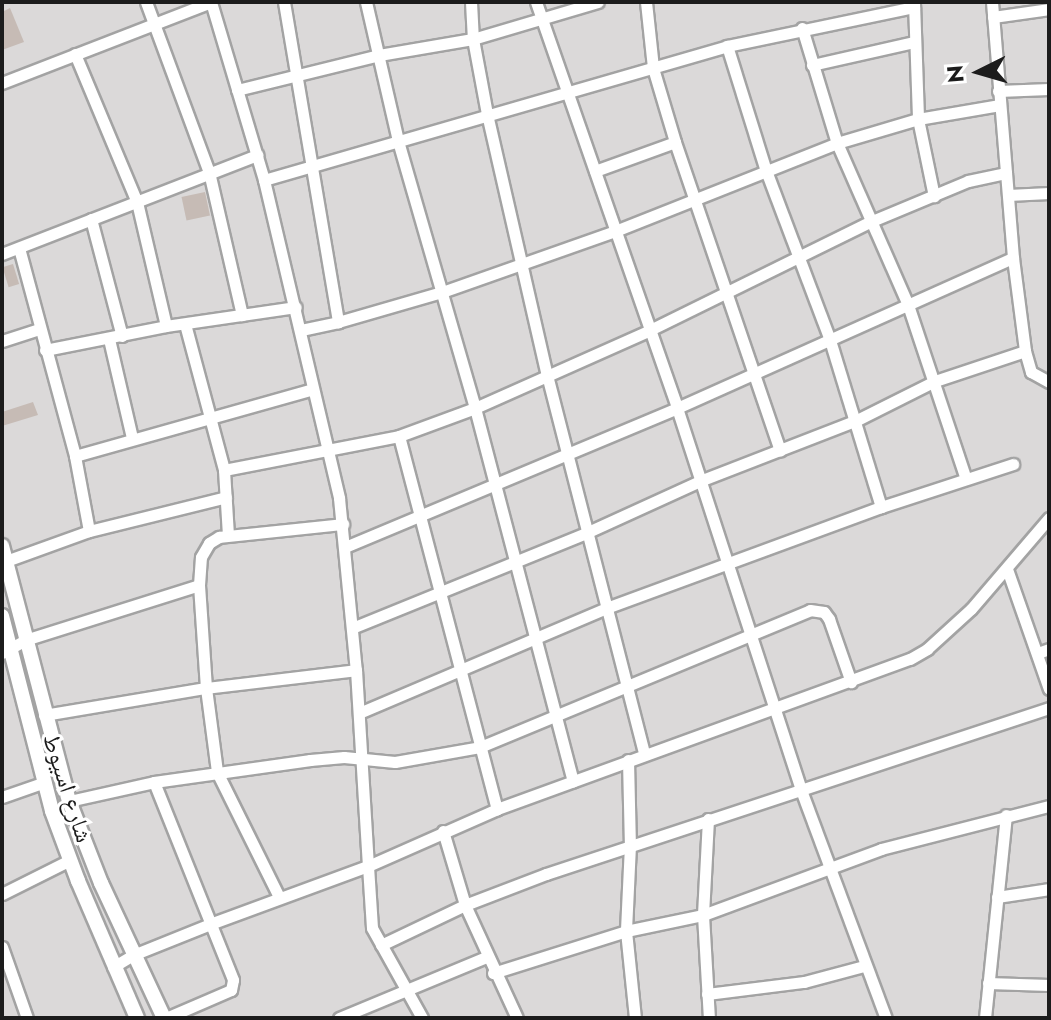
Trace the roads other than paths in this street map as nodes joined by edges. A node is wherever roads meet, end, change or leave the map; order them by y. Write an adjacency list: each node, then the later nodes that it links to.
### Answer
1 (146, 2): 14 (street)
2 (211, 2): 14 (street); 26 (street)
3 (284, 2): 23 (street)
4 (366, 2): 20 (street)
5 (471, 2): 16 (street)
6 (536, 2): 13 (street)
7 (598, 2): 13 (street)
8 (646, 2): 22 (street)
9 (992, 2): 12 (street)
10 (914, 4): 15 (street); 17 (street)
11 (1049, 9): 12 (street)
12 (993, 17): 27 (street)
13 (541, 18): 16 (street); 28 (street)
14 (153, 24): 19 (street); 39 (street)
15 (802, 28): 18 (street); 21 (street)
16 (473, 39): 20 (street); 30 (street)
17 (914, 42): 21 (street); 31 (street)
18 (727, 46): 22 (street); 38 (street)
19 (75, 54): 24 (street); 46 (street)
20 (379, 55): 23 (street); 32 (street)
21 (812, 65): 34 (street)
22 (653, 68): 28 (street); 33 (street)
23 (295, 76): 26 (street); 36 (street)
24 (2, 83)
25 (1049, 89): 27 (street)
26 (237, 90): 35 (street)
27 (998, 91): 29 (street)
28 (568, 93): 30 (street); 37 (street)
29 (1000, 105): 31 (street); 40 (street)
30 (487, 114): 32 (street); 54 (street)
31 (918, 119): 34 (street); 44 (street)
32 (398, 141): 36 (street); 55 (street)
33 (675, 142): 37 (street); 45 (street)
34 (837, 143): 38 (street); 48 (street)
35 (257, 155): 39 (street); 41 (street)
36 (310, 166): 41 (street); 60 (street)
37 (595, 171): 49 (street)
38 (766, 171): 45 (street); 52 (street)
39 (209, 172): 46 (street); 59 (street)
40 (1006, 173): 43 (street); 44 (street)
41 (264, 180): 58 (street)
42 (1049, 193): 43 (street)
43 (1008, 195): 53 (street)
44 (934, 196): 48 (street)
45 (695, 199): 49 (street); 56 (street)
46 (137, 202): 47 (street); 62 (street)
47 (91, 219): 50 (street); 66 (street)
48 (872, 221): 52 (street); 57 (street)
49 (615, 231): 54 (street); 65 (street)
50 (19, 248): 51 (street); 63 (street)
51 (2, 254)
52 (798, 257): 56 (street); 68 (street)
53 (1013, 258): 57 (street); 71 (street)
54 (522, 264): 55 (street); 73 (street)
55 (442, 292): 60 (street); 77 (street)
56 (728, 293): 65 (street); 72 (street)
57 (908, 305): 68 (street); 74 (street)
58 (296, 307): 59 (street); 64 (street)
59 (242, 315): 61 (street)
60 (338, 322): 64 (street)
61 (185, 324): 62 (street); 79 (street)
62 (166, 326): 66 (street)
63 (39, 329): 69 (street); 70 (street)
64 (301, 330): 76 (street)
65 (650, 330): 73 (street); 78 (street)
66 (122, 336): 67 (street)
67 (109, 339): 70 (street); 82 (street)
68 (830, 340): 72 (street); 80 (street)
69 (2, 341)
70 (45, 350): 86 (street)
71 (1025, 351): 74 (street); 75 (street)
72 (756, 373): 78 (street); 84 (street)
73 (547, 375): 77 (street); 85 (street)
74 (935, 381): 80 (street); 89 (street)
75 (1049, 382)
76 (313, 389): 79 (street); 83 (street)
77 (475, 408): 81 (street); 91 (street)
78 (677, 408): 85 (street); 90 (street)
79 (208, 416): 82 (street); 88 (street)
80 (855, 421): 84 (street); 93 (street)
81 (399, 436): 83 (street); 94 (street)
82 (132, 438): 86 (street)
83 (329, 450): 88 (street); 96 (street)
84 (780, 451): 90 (street)
85 (568, 453): 91 (street); 98 (street)
86 (75, 456): 97 (street)
87 (1013, 464): 89 (street)
88 (224, 470): 92 (street)
89 (966, 479): 93 (street)
90 (700, 481): 98 (street); 103 (street)
91 (495, 485): 94 (street); 102 (street)
92 (226, 497): 97 (street); 99 (street)
93 (881, 507): 103 (street)
94 (421, 516): 100 (street); 106 (street)
95 (1049, 518): 104 (street)
96 (343, 524): 99 (street); 100 (street)
97 (89, 531): 101 (street)
98 (588, 532): 102 (street); 107 (street)
99 (228, 535): 105 (street)
100 (345, 547): 109 (street)
101 (4, 554): 112 (street, شارع اسيوط)
102 (516, 562): 106 (street); 111 (street)
103 (725, 564): 107 (street); 110 (street)
104 (1007, 569): 114 (street); 117 (street)
105 (199, 585): 112 (street); 119 (street)
106 (441, 592): 109 (street); 116 (street)
107 (609, 607): 111 (street); 118 (street)
108 (2, 616): 113 (street, شارع اسيوط)
109 (352, 628): 115 (street)
110 (751, 634): 117 (street); 118 (street); 121 (street)
111 (535, 638): 116 (street); 125 (street)
112 (25, 640): 113 (street); 124 (street, شارع اسيوط)
113 (6, 651): 132 (street, شارع اسيوط)
114 (1043, 651): 120 (street)
115 (356, 670): 119 (street); 123 (street)
116 (461, 670): 123 (street); 126 (street)
117 (851, 682): 121 (street)
118 (628, 685): 125 (street); 127 (street)
119 (206, 688): 124 (street); 130 (street)
120 (1049, 689)
121 (776, 707): 127 (street); 134 (street)
122 (1049, 708): 134 (street)
123 (359, 713): 128 (street)
124 (44, 715): 136 (street, شارع اسيوط)
125 (555, 716): 126 (street); 131 (street)
126 (480, 747): 128 (street); 138 (street)
127 (644, 753): 129 (street)
128 (362, 760): 130 (street); 144 (street)
129 (628, 760): 131 (street); 142 (street)
130 (217, 772): 133 (street); 148 (street)
131 (573, 781): 138 (street)
132 (45, 782): 135 (street); 143 (street, شارع اسيوط)
133 (154, 782): 136 (street); 152 (street)
134 (801, 790): 140 (street); 145 (street)
135 (2, 797)
136 (69, 801): 156 (street, شارع اسيوط)
137 (1049, 806): 139 (street)
138 (497, 809): 141 (street)
139 (1006, 815): 145 (street); 149 (street)
140 (708, 819): 142 (street); 151 (street)
141 (443, 831): 144 (street); 150 (street)
142 (630, 845): 150 (street); 153 (street)
143 (70, 860): 147 (street); 159 (street, شارع اسيوط)
144 (368, 866): 148 (street); 154 (street)
145 (829, 871): 151 (street); 158 (street)
146 (1049, 889): 149 (street)
147 (2, 894)
148 (279, 897): 152 (street)
149 (997, 897): 162 (street)
150 (465, 905): 154 (street); 157 (street)
151 (703, 915): 153 (street); 165 (street)
152 (210, 924): 156 (street); 168 (street)
153 (626, 931): 160 (street); 172 (street)
154 (381, 945): 164 (street)
155 (2, 947): 161 (street)
156 (133, 955): 159 (street); 168 (street, شارع اسيوط)
157 (486, 957): 160 (street); 164 (street)
158 (864, 966): 165 (street); 174 (street)
159 (113, 967): 167 (street, شارع اسيوط)
160 (493, 973): 171 (street)
161 (6, 974): 166 (street)
162 (988, 983): 163 (street); 175 (street)
163 (1049, 985)
164 (407, 989): 169 (street); 170 (street)
165 (707, 994): 173 (street)
166 (27, 1018)
167 (137, 1018)
168 (165, 1018)
169 (339, 1018)
170 (422, 1018)
171 (517, 1018)
172 (635, 1018)
173 (709, 1018)
174 (886, 1018)
175 (985, 1018)

